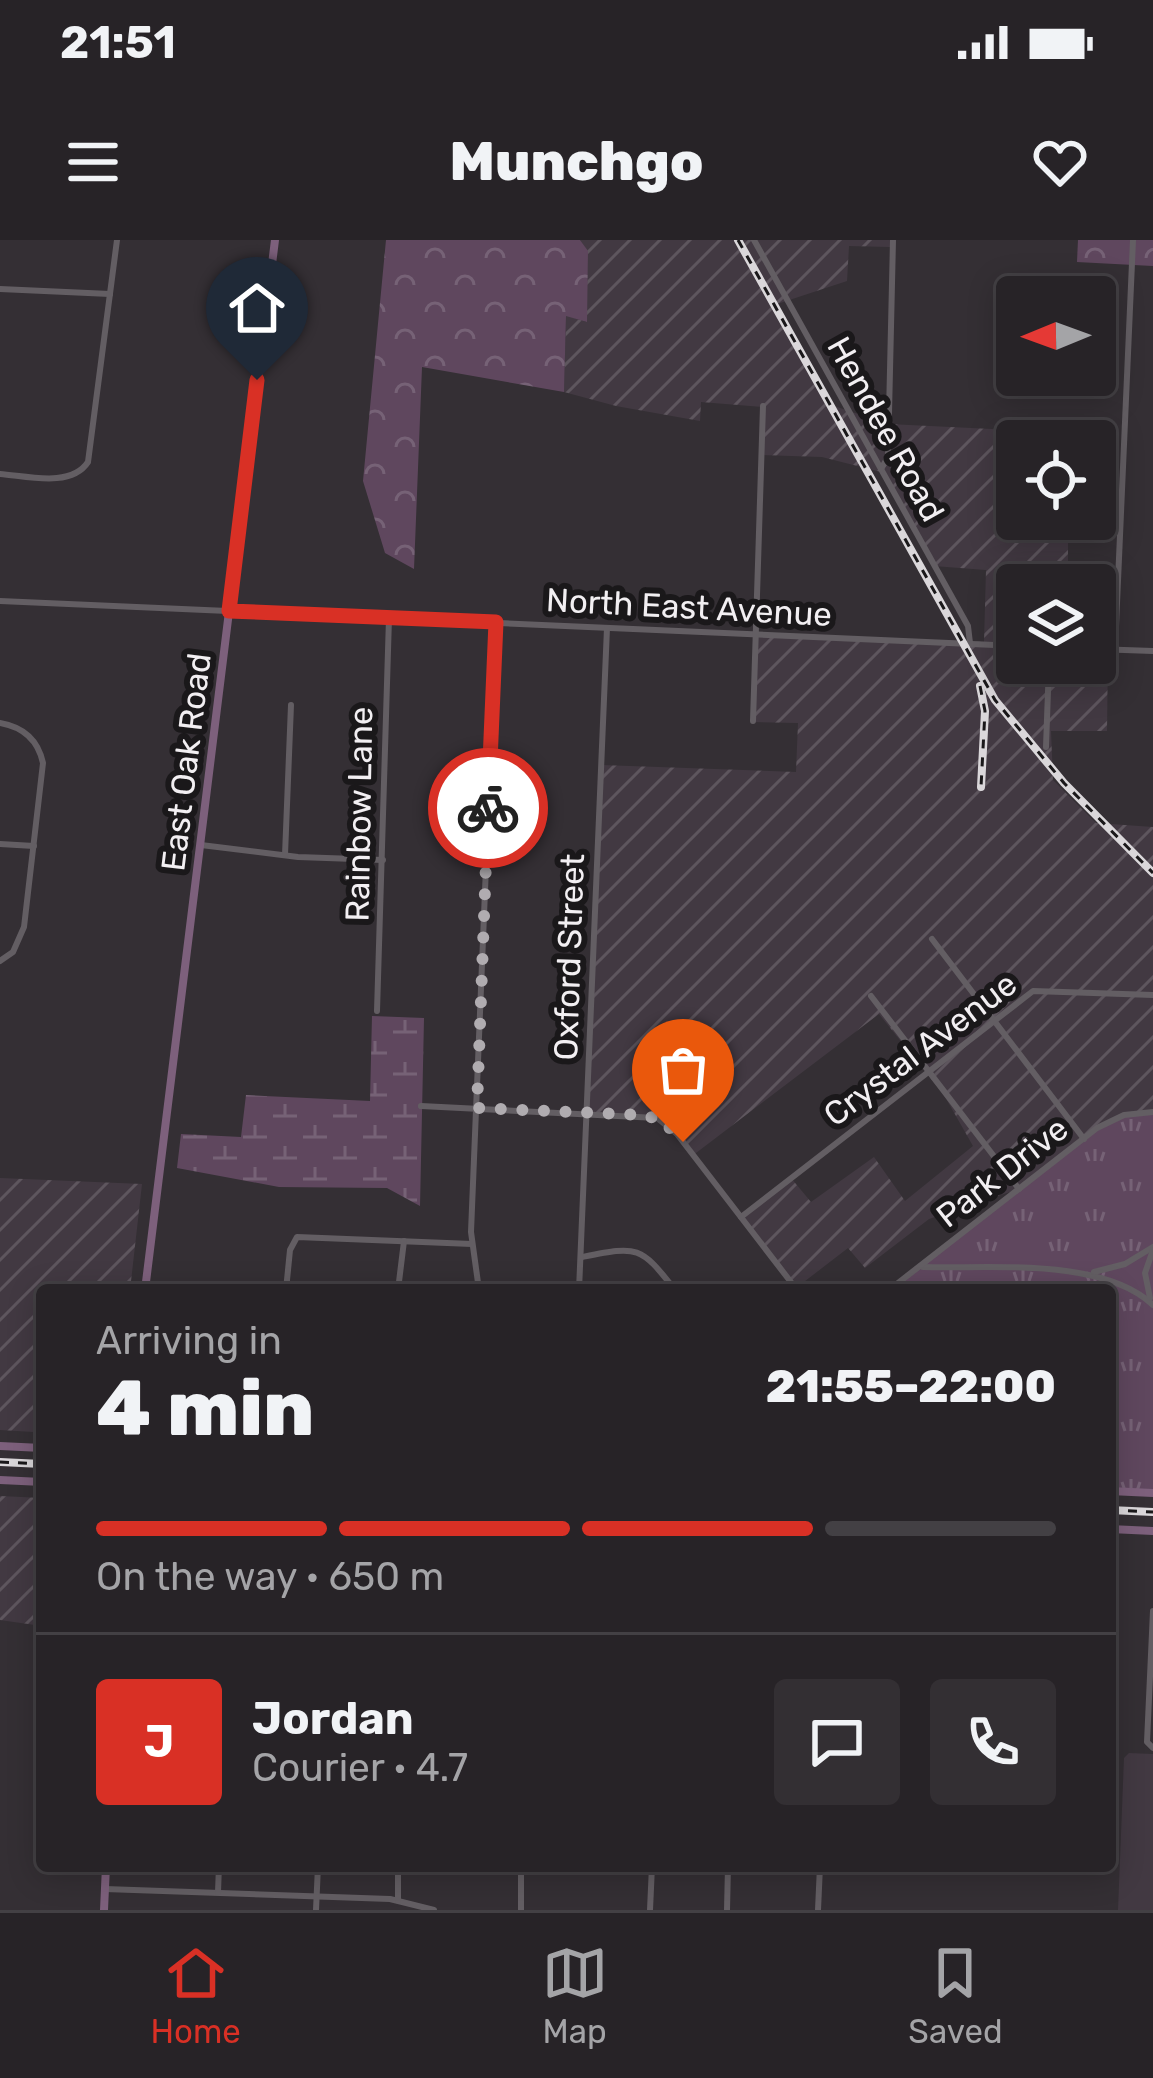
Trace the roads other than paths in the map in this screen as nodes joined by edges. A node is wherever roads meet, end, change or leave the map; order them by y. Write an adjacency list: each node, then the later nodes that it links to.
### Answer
1 (117, 240): 7 (street)
2 (275, 240): 12 (street, East Oak Road)
3 (754, 240): 9 (street, Hendee Road)
4 (893, 240): 9 (street)
5 (1133, 240): 16 (street)
6 (0, 289): 7 (street)
7 (110, 294): 10 (street)
8 (763, 406): 17 (street)
9 (881, 469): 18 (street, Hendee Road)
10 (0, 474)
11 (0, 601): 12 (street, North East Avenue)
12 (229, 611): 13 (street, North East Avenue); 28 (street, East Oak Road)
13 (389, 618): 14 (street, North East Avenue); 31 (street, Rainbow Lane)
14 (496, 622): 15 (street, North East Avenue); 40 (street)
15 (607, 627): 17 (street, North East Avenue); 42 (street, Oxford Street)
16 (1116, 627)
17 (756, 634): 18 (street, North East Avenue); 24 (street)
18 (970, 644): 19 (street, North East Avenue)
19 (996, 645)
20 (1116, 650): 21 (street)
21 (1153, 651)
22 (1048, 684): 26 (street)
23 (291, 705): 30 (street)
24 (753, 721)
25 (0, 723): 29 (street)
26 (1046, 747)
27 (0, 844): 29 (street)
28 (200, 844): 30 (street); 53 (street, East Oak Road)
29 (34, 846): 33 (street)
30 (285, 855): 31 (street)
31 (383, 860): 36 (street, Rainbow Lane)
32 (932, 939): 37 (street)
33 (0, 961)
34 (1153, 995): 37 (street, Crystal Avenue)
35 (871, 996): 38 (street)
36 (377, 1011)
37 (994, 1021): 38 (street, Crystal Avenue); 43 (street)
38 (927, 1071): 44 (street); 45 (street, Crystal Avenue)
39 (421, 1106): 40 (street)
40 (477, 1108): 42 (street); 47 (street)
41 (1153, 1112): 43 (street, Park Drive)
42 (586, 1113): 45 (street); 49 (street, Oxford Street)
43 (1084, 1138): 44 (street, Park Drive)
44 (1019, 1189): 50 (street, Park Drive)
45 (740, 1217): 60 (street)
46 (404, 1241): 47 (street); 54 (street); 55 (street)
47 (472, 1244): 56 (street)
48 (1153, 1249): 51 (street); 62 (street)
49 (580, 1257): 52 (street); 57 (street, Oxford Street)
50 (919, 1267): 51 (street); 61 (street, Park Drive)
51 (1090, 1273): 62 (street)
52 (666, 1279): 58 (street); 59 (street)
53 (146, 1284)
54 (287, 1284)
55 (399, 1284)
56 (478, 1284)
57 (579, 1284)
58 (664, 1284)
59 (670, 1284)
60 (792, 1284)
61 (898, 1284)
62 (1153, 1304)
63 (0, 1446): 64 (street)
64 (36, 1448)
65 (0, 1480): 66 (street)
66 (36, 1482)
67 (1116, 1491): 68 (street)
68 (1153, 1493)
69 (1116, 1529): 70 (street)
70 (1153, 1531)
71 (1153, 1611): 72 (street)
72 (1153, 1748)
73 (106, 1872): 81 (street)
74 (219, 1872): 82 (street)
75 (318, 1872): 83 (street)
76 (398, 1872): 84 (street)
77 (521, 1872): 89 (street)
78 (652, 1872): 90 (street)
79 (728, 1872): 91 (street)
80 (820, 1872): 92 (street)
81 (105, 1889): 82 (street); 86 (street)
82 (218, 1892): 83 (street)
83 (317, 1896): 84 (street); 87 (street)
84 (398, 1900): 85 (street)
85 (422, 1908): 88 (street)
86 (104, 1910)
87 (316, 1910)
88 (434, 1910)
89 (521, 1910)
90 (650, 1910)
91 (727, 1910)
92 (818, 1910)

